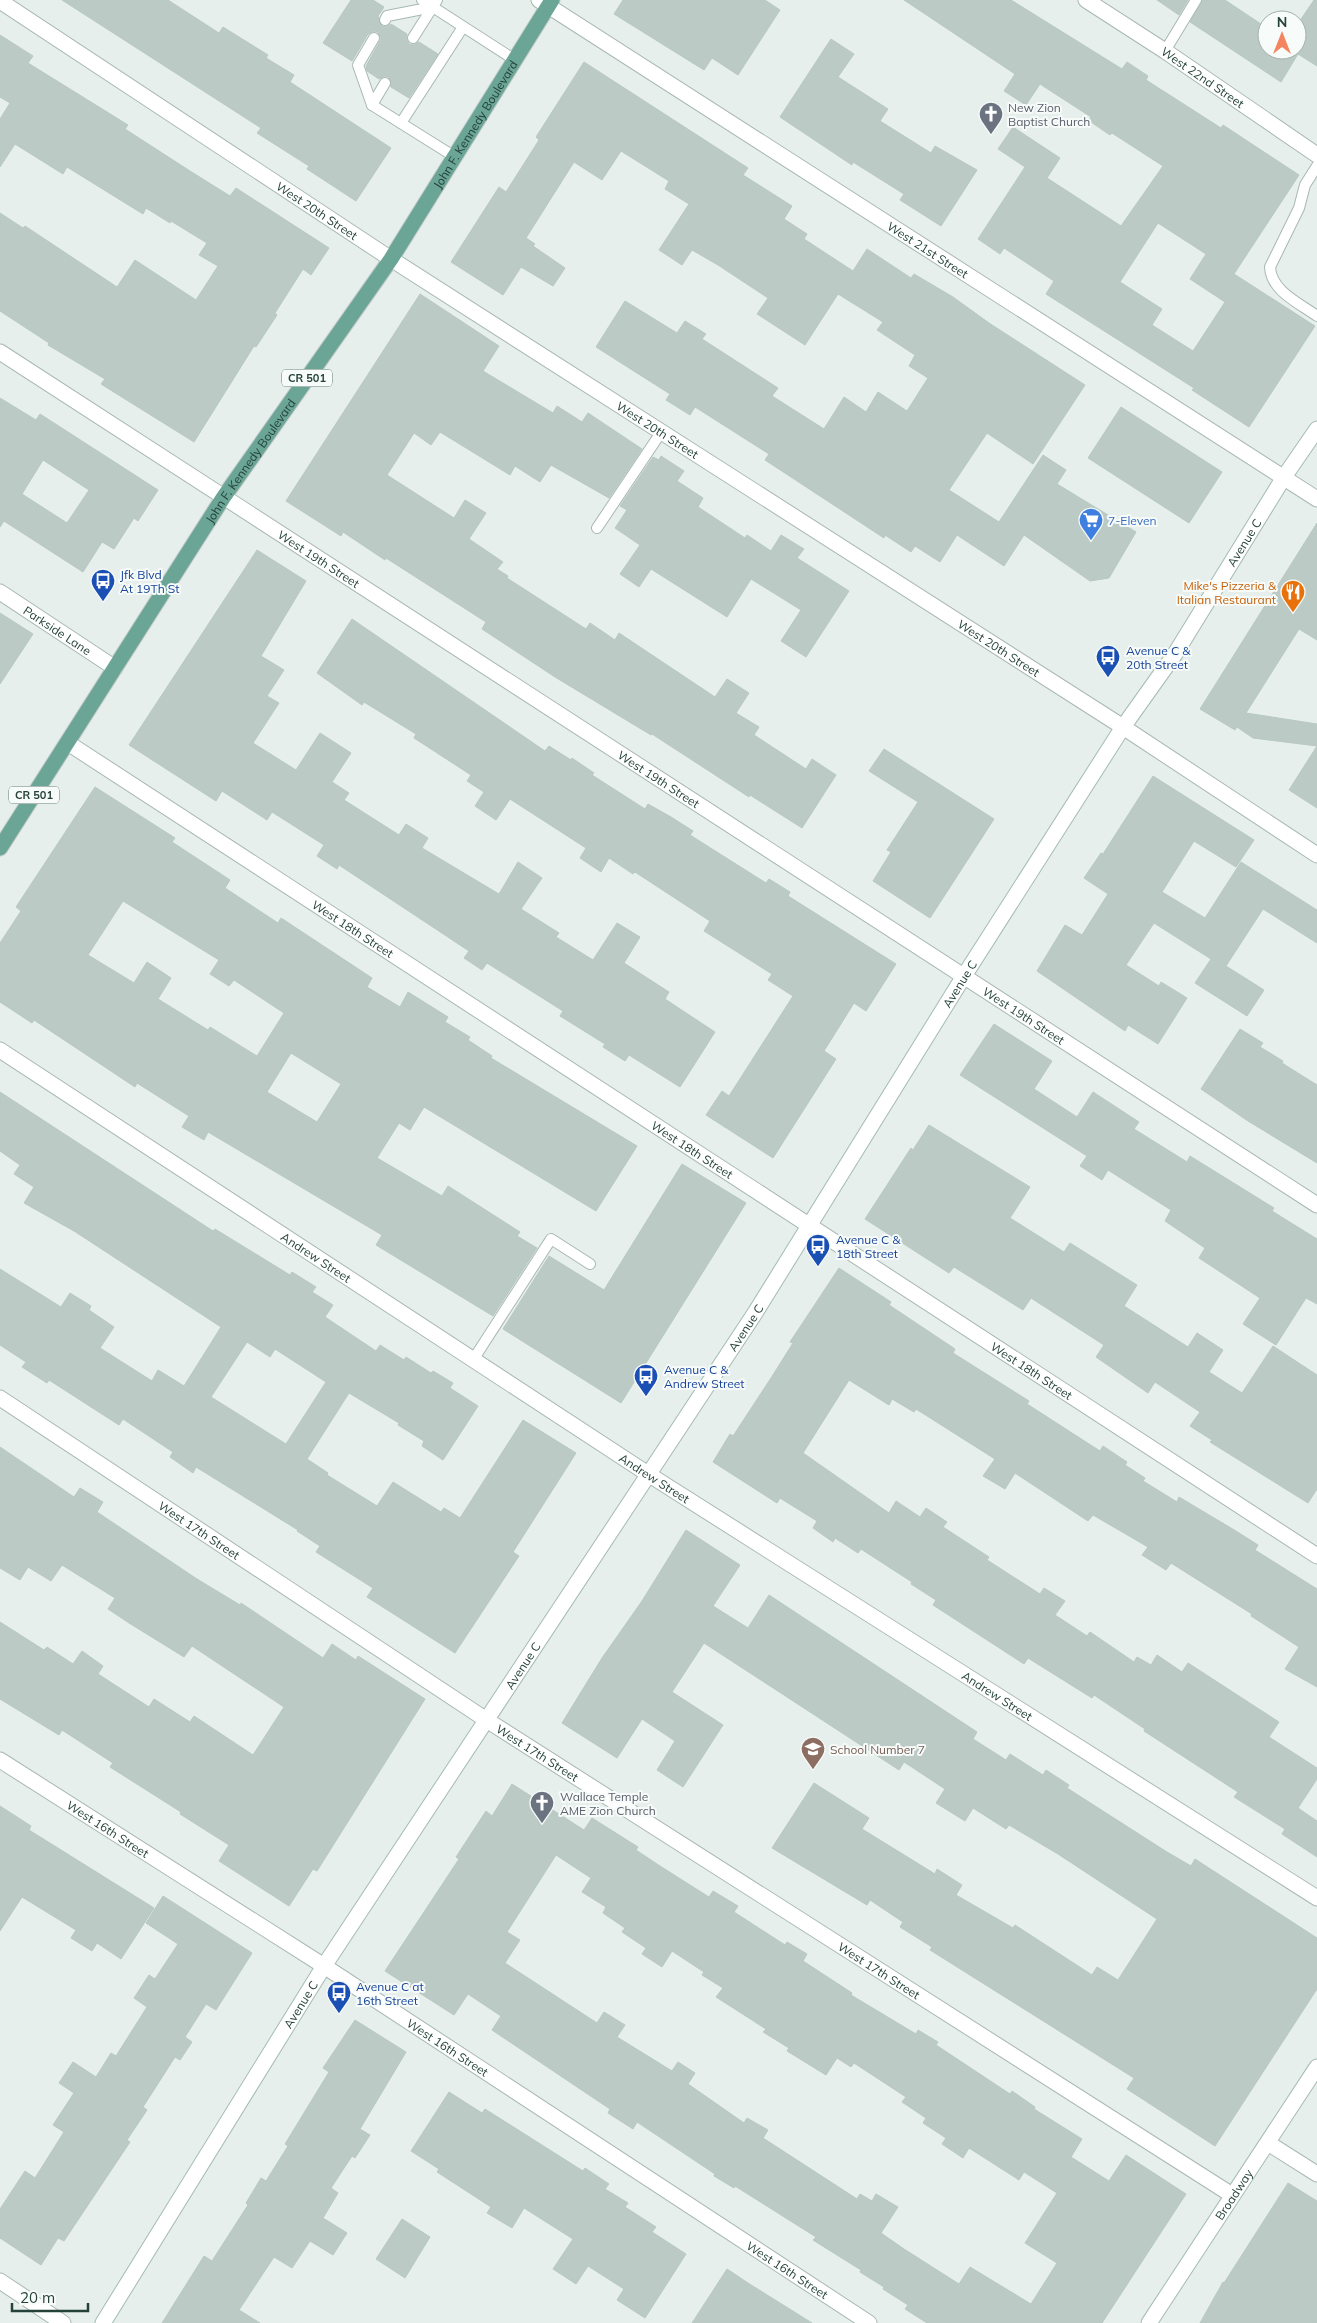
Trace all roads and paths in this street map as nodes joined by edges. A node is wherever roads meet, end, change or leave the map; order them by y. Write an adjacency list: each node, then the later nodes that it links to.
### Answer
1 (422, 0): 6 (lane)
2 (1086, 0): 11 (street, West 22nd Street)
3 (1196, 0): 11 (lane)
4 (0, 1): 19 (street, West 20th Street)
5 (546, 2): 12 (main road, John F. Kennedy Boulevard / CR 501); 24 (street, West 21st Street)
6 (435, 4): 7 (lane); 8 (lane); 10 (lane)
7 (385, 20)
8 (463, 28): 12 (lane); 15 (lane)
9 (374, 38): 14 (lane)
10 (413, 38)
11 (1165, 51): 16 (street, West 22nd Street)
12 (515, 60): 17 (main road, John F. Kennedy Boulevard / CR 501)
13 (385, 83): 14 (lane)
14 (372, 105): 15 (lane)
15 (401, 123): 17 (lane)
16 (1317, 155)
17 (454, 157): 19 (main road, John F. Kennedy Boulevard / CR 501)
18 (1317, 166): 20 (lane)
19 (391, 259): 23 (street, West 20th Street); 25 (main road, John F. Kennedy Boulevard / CR 501)
20 (1317, 316)
21 (0, 352): 25 (street, West 19th Street)
22 (1317, 429): 24 (street, Avenue C)
23 (662, 431): 27 (lane); 30 (street, West 20th Street)
24 (1284, 477): 26 (street, West 21st Street); 30 (street, Avenue C)
25 (223, 498): 29 (main road, John F. Kennedy Boulevard / CR 501); 34 (street, West 19th Street)
26 (1317, 499)
27 (597, 528)
28 (0, 592): 29 (street, Parkside Lane)
29 (115, 668): 31 (main road, John F. Kennedy Boulevard / CR 501)
30 (1123, 727): 33 (street, West 20th Street); 34 (street, Avenue C)
31 (68, 743): 32 (main road, John F. Kennedy Boulevard / CR 501); 37 (street, West 18th Street)
32 (0, 848)
33 (1317, 855)
34 (964, 976): 36 (street, West 19th Street); 37 (street, Avenue C)
35 (0, 1050): 39 (street, Andrew Street)
36 (1317, 1205)
37 (810, 1227): 41 (street, Avenue C); 42 (street, West 18th Street)
38 (590, 1264): 39 (lane)
39 (473, 1360): 41 (street, Andrew Street)
40 (0, 1398): 43 (street, West 17th Street)
41 (648, 1474): 43 (street, Avenue C); 45 (street, Andrew Street)
42 (1317, 1556)
43 (485, 1719): 46 (street, Avenue C); 50 (street, West 17th Street)
44 (0, 1760): 46 (street, West 16th Street)
45 (1317, 1898)
46 (324, 1966): 53 (street, Avenue C); 54 (street, West 16th Street)
47 (1317, 2067): 48 (street, Broadway)
48 (1268, 2143): 49 (street); 50 (street, Broadway)
49 (1317, 2174)
50 (1232, 2195): 55 (street, Broadway)
51 (0, 2281): 52 (street)
52 (63, 2323)
53 (103, 2323)
54 (869, 2323)
55 (1149, 2323)

